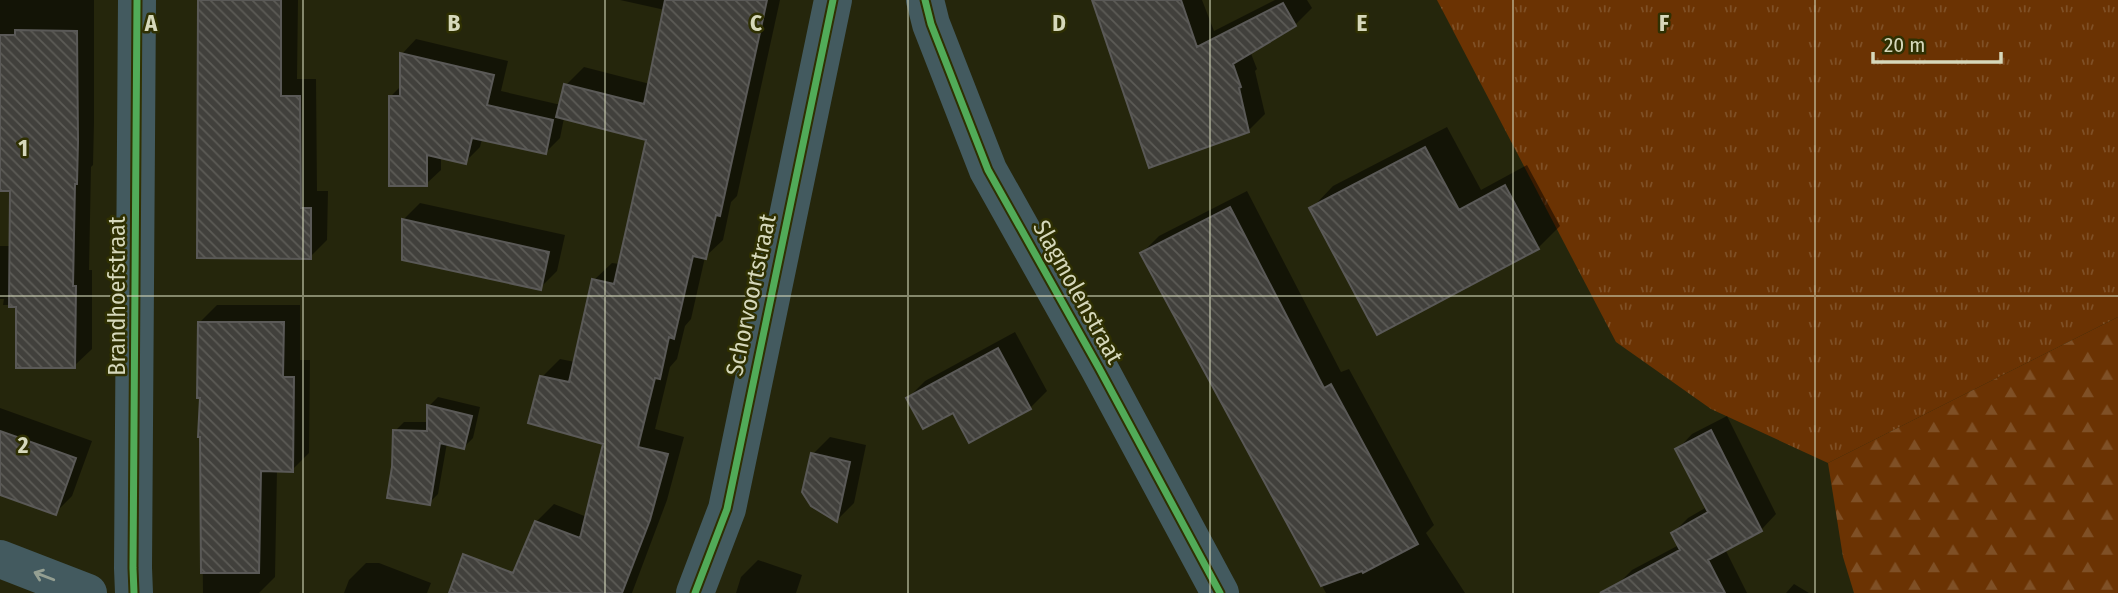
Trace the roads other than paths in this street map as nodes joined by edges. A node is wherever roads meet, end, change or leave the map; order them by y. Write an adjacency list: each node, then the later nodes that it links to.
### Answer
1 (137, 0): 6 (street, Brandhoefstraat)
2 (833, 0): 7 (street, Schorvoortstraat)
3 (925, 0): 8 (street, Slagmolenstraat)
4 (0, 559): 5 (street, one-way to 4)
5 (88, 593)
6 (134, 593)
7 (695, 593)
8 (1220, 593)

